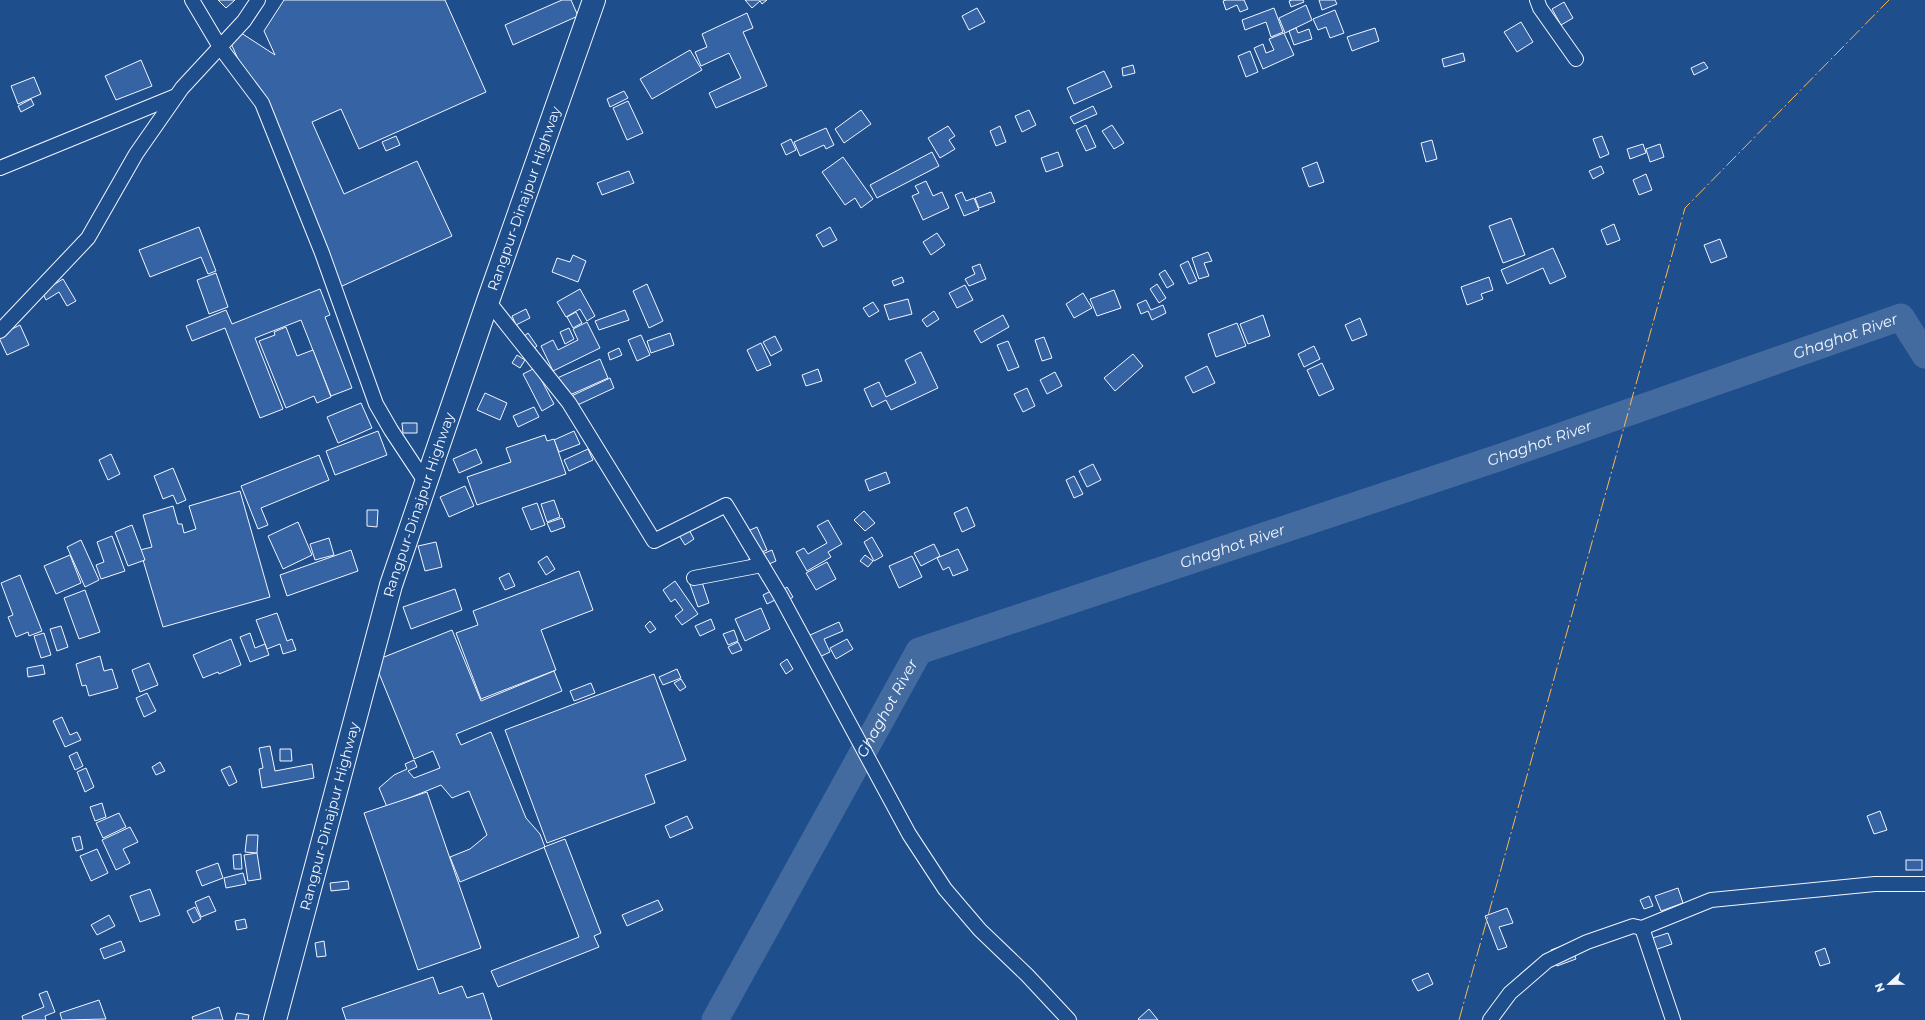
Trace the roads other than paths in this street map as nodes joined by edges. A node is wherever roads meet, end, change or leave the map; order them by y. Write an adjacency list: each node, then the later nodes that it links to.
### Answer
1 (192, 0): 5 (street)
2 (258, 0): 5 (street)
3 (594, 0): 9 (highway, Rangpur-Dinajpur Highway)
4 (1537, 0): 6 (street)
5 (220, 47): 7 (street); 11 (street)
6 (1576, 59)
7 (177, 96): 8 (street); 10 (street)
8 (0, 168)
9 (488, 301): 11 (highway, Rangpur-Dinajpur Highway); 12 (street)
10 (0, 331)
11 (426, 482): 16 (highway, Rangpur-Dinajpur Highway)
12 (762, 565): 13 (street); 17 (street)
13 (694, 578)
14 (1925, 884): 15 (street)
15 (1642, 928): 18 (street); 19 (street)
16 (275, 1020)
17 (1068, 1020)
18 (1490, 1020)
19 (1673, 1020)

